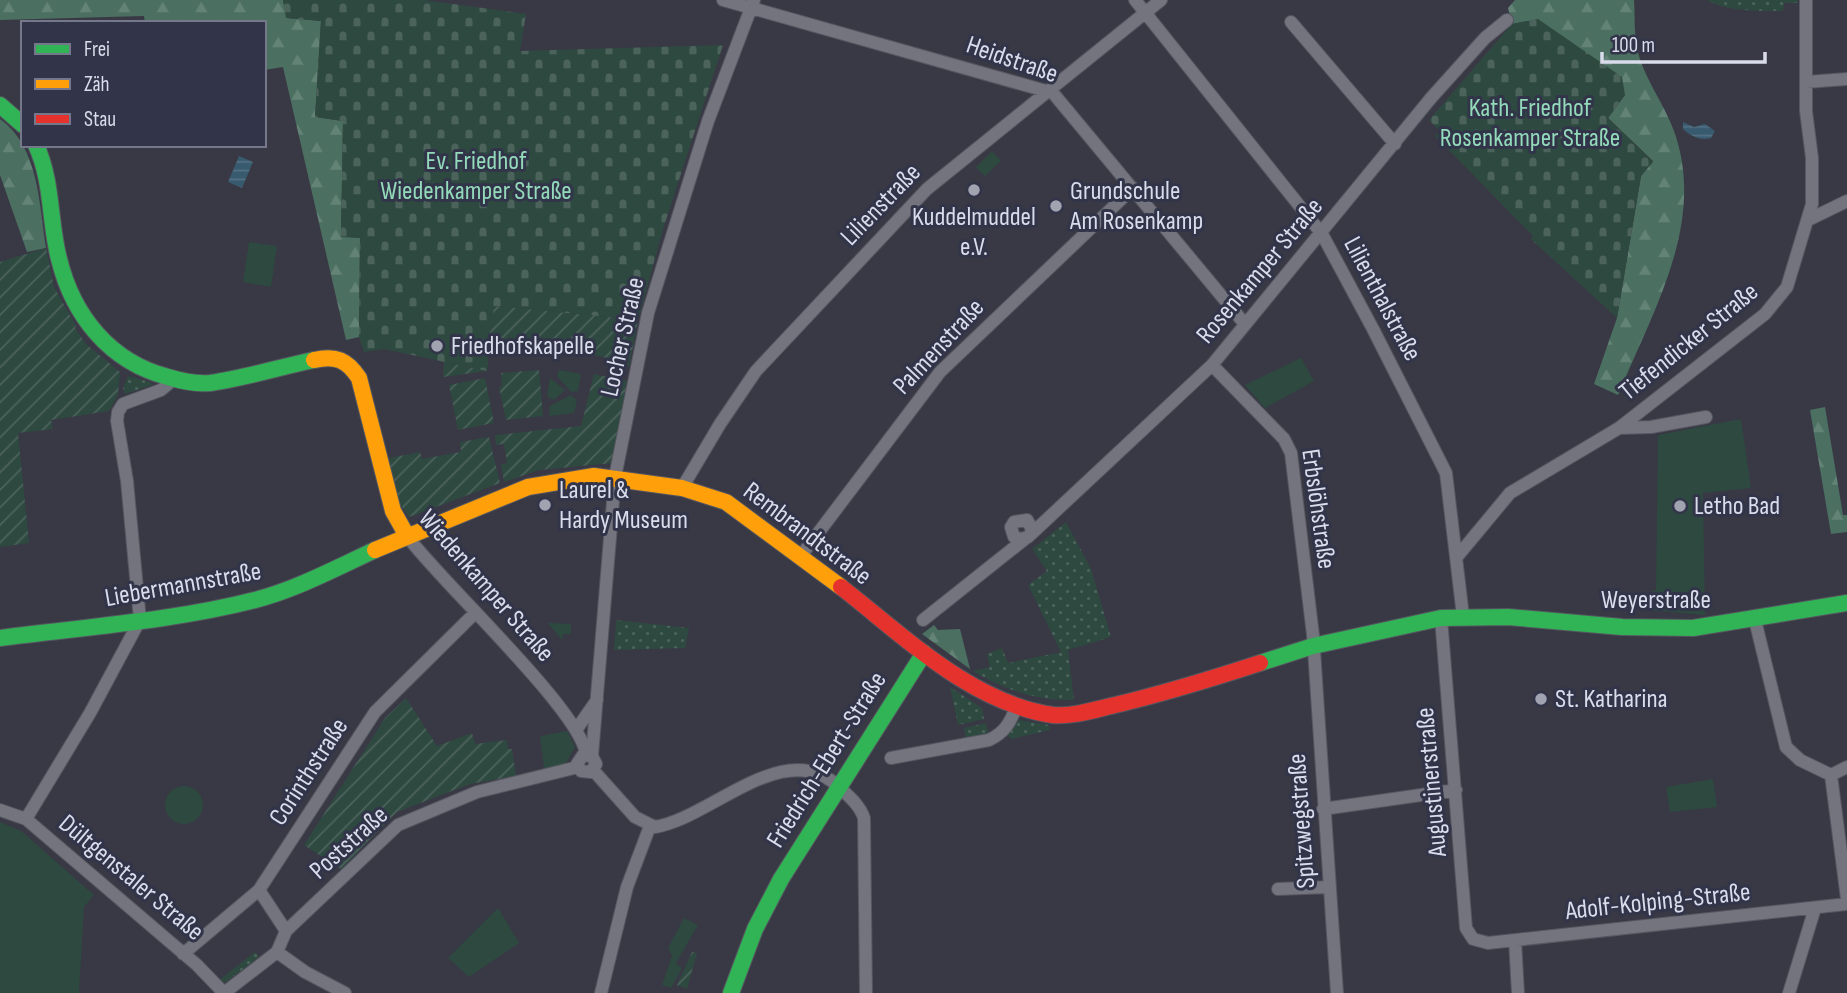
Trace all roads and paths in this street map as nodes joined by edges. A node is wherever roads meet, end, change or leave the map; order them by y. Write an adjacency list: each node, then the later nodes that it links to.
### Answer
1 (723, 0): 5 (street, Heidstraße)
2 (1135, 0): 6 (street, Lilienthalstraße)
3 (1161, 0): 6 (street, Lilienstraße)
4 (1806, 0): 10 (street, Tiefendicker Straße)
5 (753, 4): 11 (street, Heidstraße); 25 (street, Locher Straße)
6 (1146, 11): 11 (street, Lilienstraße); 19 (street, Lilienthalstraße)
7 (1507, 20): 14 (street, Rosenkamper Straße)
8 (1291, 22): 14 (street)
9 (1847, 79): 10 (street)
10 (1806, 82): 18 (street, Tiefendicker Straße)
11 (1046, 90): 16 (street, Heidstraße); 26 (street, Lilienstraße)
12 (0, 105): 13 (main road)
13 (21, 123)
14 (1395, 144): 19 (street, Rosenkamper Straße)
15 (37, 147): 22 (main road, Wiedenkamper Straße)
16 (1133, 188): 20 (street, Heidstraße); 28 (street, Palmenstraße)
17 (1847, 201): 18 (street)
18 (1808, 220): 24 (street, Tiefendicker Straße)
19 (1321, 234): 20 (street, Rosenkamper Straße); 29 (street, Lilienthalstraße)
20 (1244, 323): 21 (street, Rosenkamper Straße)
21 (1212, 365): 35 (street, Rosenkamper Straße); 38 (street, Erbslöhstraße)
22 (174, 379): 27 (main road, Wiedenkamper Straße); 34 (street)
23 (1706, 418): 24 (street, Tiefendicker Straße)
24 (1619, 428): 29 (street, Tiefendicker Straße)
25 (615, 477): 26 (main road, Rembrandtstraße); 27 (main road, Rembrandtstraße); 40 (street, Locher Straße)
26 (682, 488): 28 (main road, Rembrandtstraße)
27 (407, 536): 31 (street, Wiedenkamper Straße); 34 (main road, Liebermannstraße)
28 (800, 557): 39 (main road, Rembrandtstraße)
29 (1456, 558): 32 (street, Lilienthalstraße)
30 (1847, 603): 36 (main road, Weyerstraße)
31 (474, 614): 42 (street, Wiedenkamper Straße); 56 (street, Corinthstraße)
32 (1463, 616): 33 (main road); 36 (main road, Weyerstraße)
33 (1441, 618): 38 (main road); 50 (street, Augustinerstraße)
34 (140, 620): 37 (main road, Liebermannstraße); 53 (street)
35 (923, 620)
36 (1755, 620): 48 (street)
37 (0, 638)
38 (1314, 646): 41 (main road); 51 (street, Spitzwegstraße)
39 (924, 653): 41 (main road); 49 (main road, Friedrich-Ebert-Straße)
40 (599, 697): 42 (street); 43 (street, Locher Straße)
41 (1017, 706): 44 (street, Friedrich-Ebert-Straße)
42 (576, 730): 43 (street, Wiedenkamper Straße)
43 (589, 755): 45 (street); 47 (street, Wiedenkamper Straße)
44 (891, 758)
45 (578, 767): 47 (street); 60 (street, Poststraße)
46 (1847, 767): 48 (street)
47 (593, 770): 54 (street)
48 (1830, 775): 58 (street)
49 (840, 788): 54 (street); 68 (main road, Friedrich-Ebert-Straße); 69 (street)
50 (1456, 790): 51 (street); 61 (street, Augustinerstraße)
51 (1323, 808): 55 (street, Spitzwegstraße)
52 (0, 810): 53 (street, Dültgenstaler Straße)
53 (26, 819): 64 (street, Dültgenstaler Straße)
54 (650, 826): 67 (street)
55 (1330, 887): 57 (street); 70 (street, Spitzwegstraße)
56 (259, 890): 60 (street); 64 (street, Corinthstraße)
57 (1278, 890)
58 (1847, 902): 59 (street, Adolf-Kolping-Straße)
59 (1815, 908): 62 (street, Adolf-Kolping-Straße); 72 (street)
60 (286, 931): 63 (street, Poststraße)
61 (1473, 939): 62 (street, Adolf-Kolping-Straße)
62 (1516, 940): 71 (street)
63 (276, 952): 65 (street, Poststraße); 66 (street)
64 (183, 954): 65 (street, Dültgenstaler Straße)
65 (224, 993)
66 (345, 993)
67 (601, 993)
68 (731, 993)
69 (866, 993)
70 (1337, 993)
71 (1518, 993)
72 (1789, 993)

